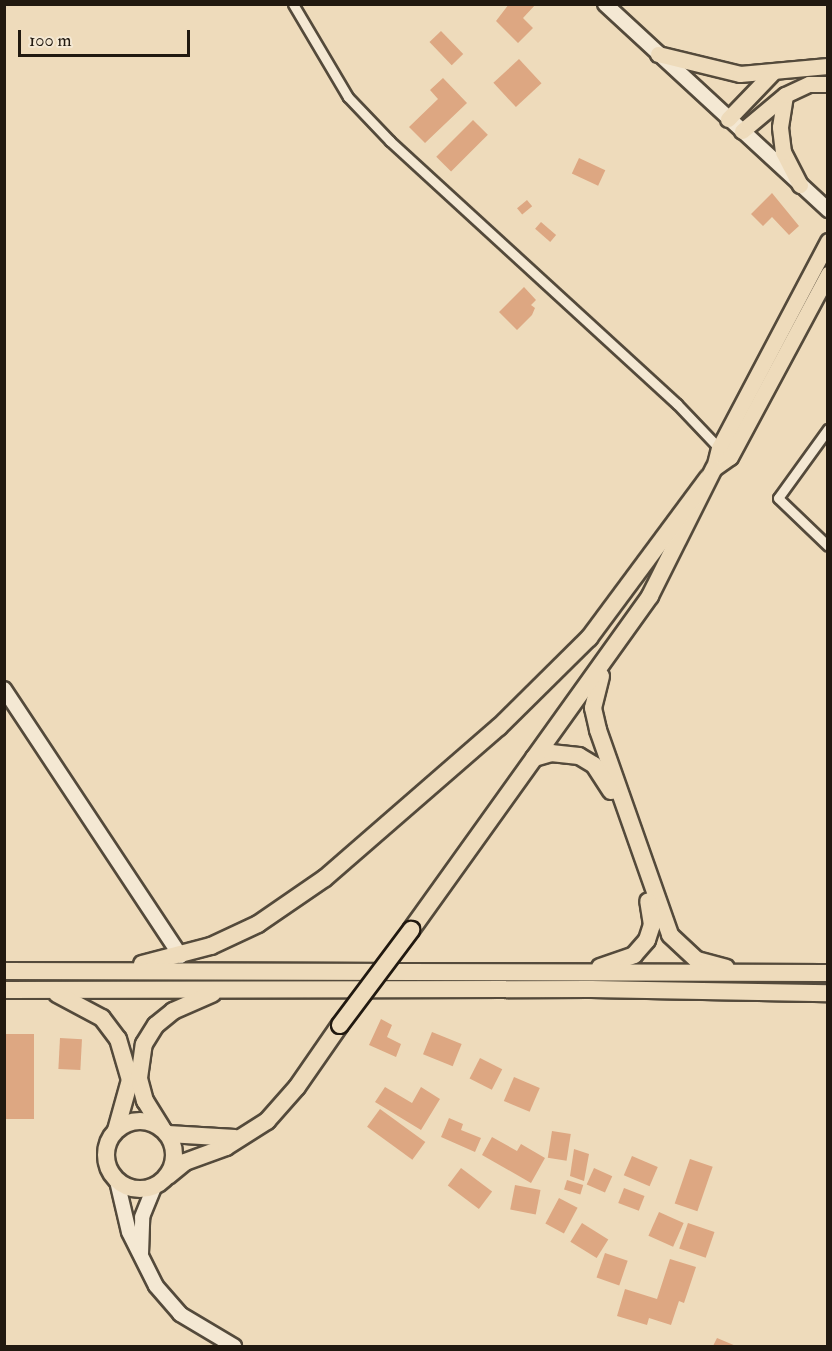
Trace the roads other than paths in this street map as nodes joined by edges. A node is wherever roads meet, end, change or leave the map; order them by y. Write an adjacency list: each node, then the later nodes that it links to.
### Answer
1 (293, 4): 15 (street)
2 (605, 4): 3 (street)
3 (658, 54): 5 (main road); 8 (street)
4 (828, 66): 5 (main road)
5 (773, 72): 8 (main road)
6 (828, 84): 7 (main road)
7 (785, 95): 9 (main road); 10 (main road)
8 (728, 119): 9 (street)
9 (742, 131): 10 (street)
10 (800, 185): 11 (street)
11 (828, 210)
12 (828, 241): 15 (main road)
13 (828, 274): 15 (main road)
14 (828, 429): 17 (street)
15 (724, 453): 16 (main road)
16 (711, 473): 18 (highway); 21 (highway)
17 (828, 546)
18 (605, 663): 20 (highway); 26 (highway)
19 (4, 689): 21 (street)
20 (534, 758): 24 (highway); 33 (highway, bridge)
21 (181, 956): 22 (highway)
22 (92, 970): 23 (highway); 24 (highway)
23 (4, 971)
24 (574, 973): 26 (highway)
25 (828, 974): 26 (highway)
26 (753, 975)
27 (226, 989): 29 (highway); 30 (highway); 32 (highway)
28 (4, 990): 29 (highway)
29 (51, 991): 31 (highway)
30 (828, 993)
31 (116, 1130): 32 (highway); 35 (highway)
32 (165, 1131): 33 (highway); 34 (highway)
33 (242, 1138): 34 (highway)
34 (168, 1176): 36 (highway)
35 (117, 1181): 36 (highway); 37 (street)
36 (154, 1187): 37 (street)
37 (141, 1259): 38 (street)
38 (234, 1347)

